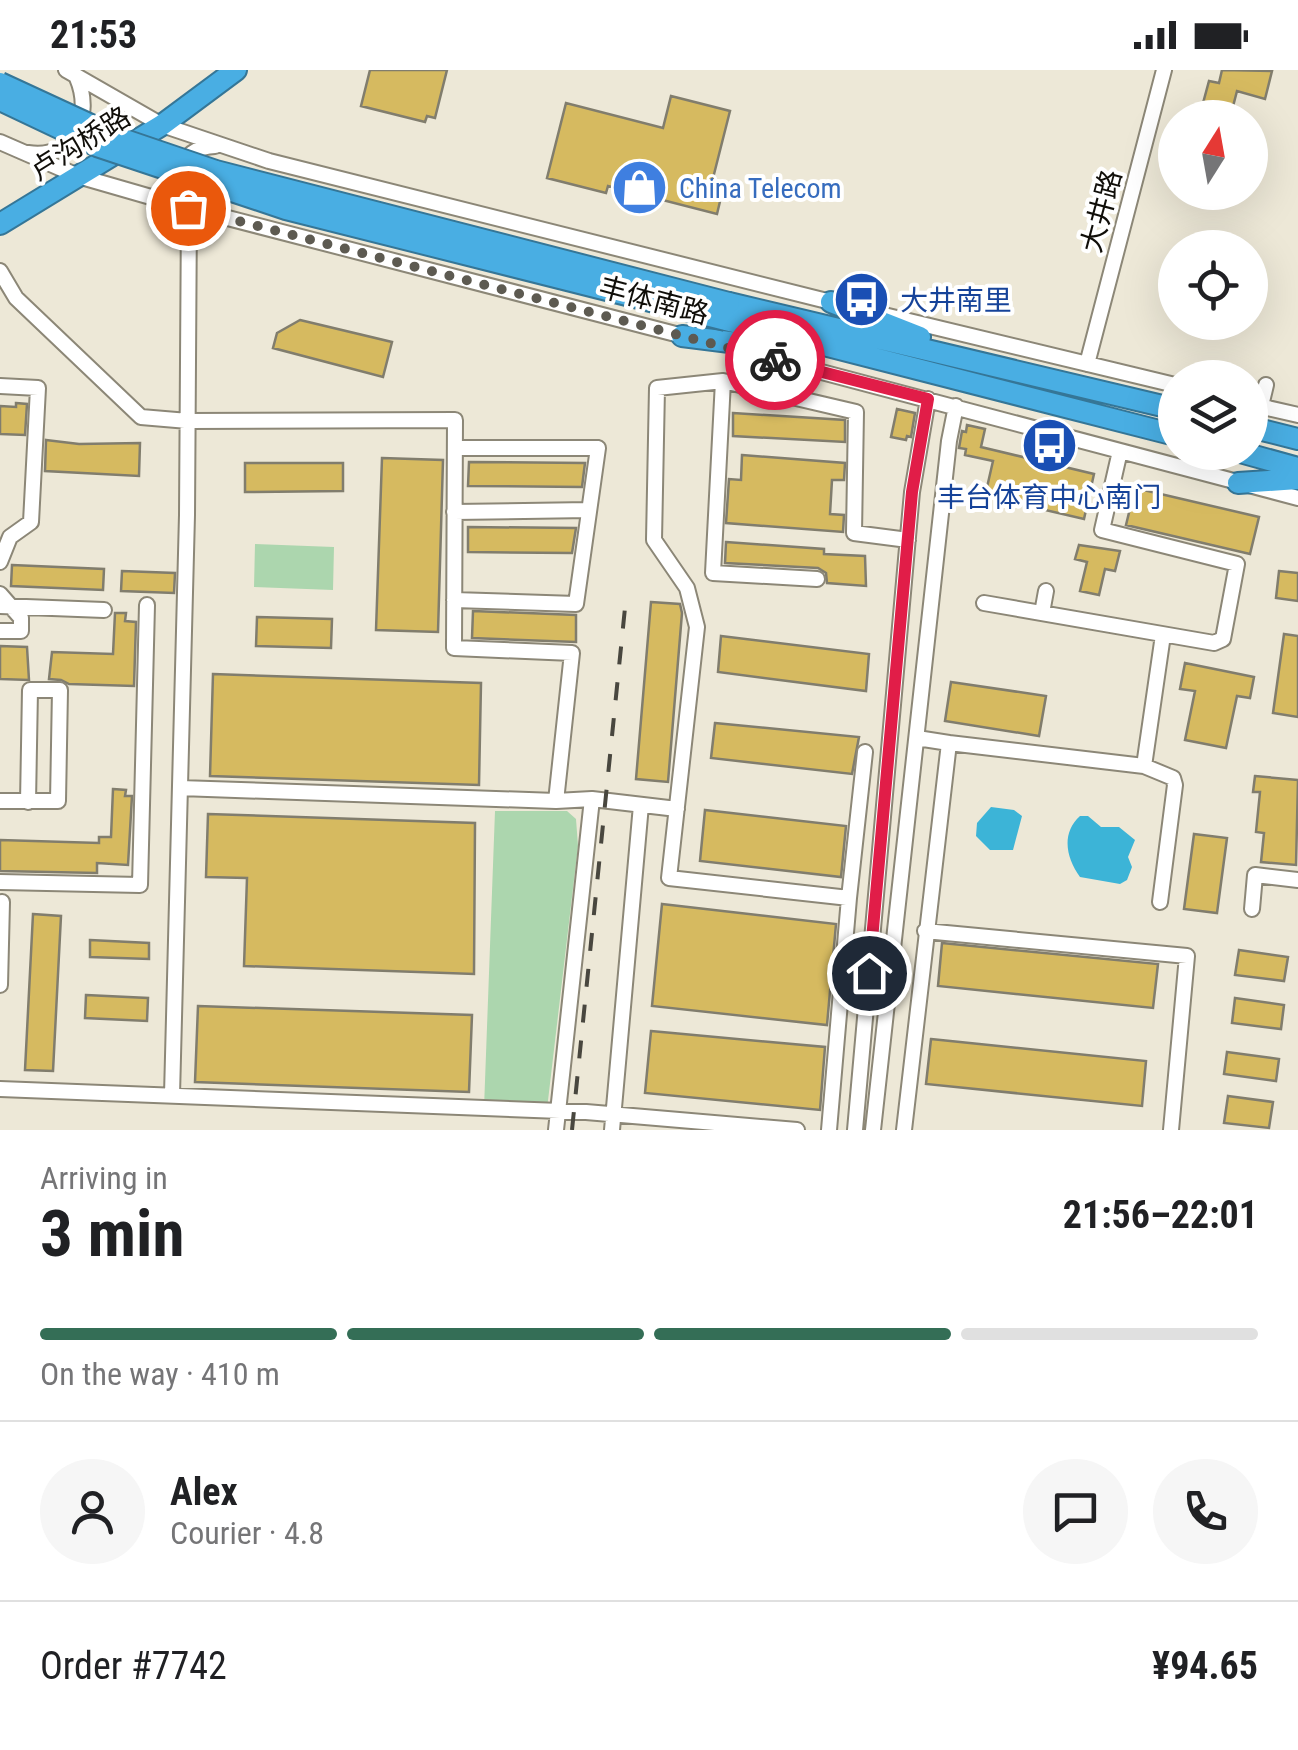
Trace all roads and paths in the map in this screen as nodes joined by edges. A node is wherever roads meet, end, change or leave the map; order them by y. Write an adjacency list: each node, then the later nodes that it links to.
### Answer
1 (236, 70): 6 (highway, 卢沟桥路)
2 (1164, 70): 19 (street, 大井路)
3 (71, 73): 6 (street, 丰体南路); 9 (street)
4 (0, 83): 15 (highway, 丰体南路, bridge)
5 (0, 100): 15 (highway, 丰体南路, bridge)
6 (162, 124): 8 (street, 丰体南路); 10 (highway, 卢沟桥路)
7 (0, 142): 9 (street, 丰体南路)
8 (220, 146): 11 (street); 14 (street, 丰体南路)
9 (18, 151): 10 (street, 丰体南路)
10 (78, 176): 11 (street, 丰体南路); 12 (highway, 卢沟桥路)
11 (192, 209): 16 (street, 丰体南路); 28 (street)
12 (0, 224)
13 (0, 271): 28 (street)
14 (830, 302): 17 (highway); 19 (street, 丰体南路)
15 (728, 311): 17 (highway, 丰体南路); 18 (highway, 丰体南路)
16 (682, 336): 18 (highway); 23 (street, 丰体南路)
17 (982, 361): 24 (highway, 丰体南路)
18 (898, 363): 29 (highway, 丰体南路)
19 (1086, 364): 21 (street, 丰体南路)
20 (723, 381): 41 (street); 43 (street); 64 (street)
21 (1158, 381)
22 (0, 386): 42 (street)
23 (928, 399): 25 (street, 丰体南路); 41 (street)
24 (1158, 405)
25 (956, 406): 33 (street, 丰体南路); 54 (street)
26 (1268, 408): 27 (street)
27 (1298, 415)
28 (188, 421): 32 (street); 58 (street)
29 (1158, 432)
30 (1268, 432): 31 (highway)
31 (1297, 439)
32 (454, 448): 39 (street); 40 (street)
33 (1120, 451): 37 (street, 丰体南路); 53 (street)
34 (1268, 460): 35 (highway)
35 (1298, 468)
36 (1298, 479): 37 (highway)
37 (1238, 483): 38 (street, 丰体南路)
38 (1298, 498)
39 (589, 510): 40 (street); 46 (street)
40 (454, 512): 46 (street)
41 (908, 540): 80 (street)
42 (0, 562)
43 (817, 578)
44 (1046, 591): 51 (street)
45 (0, 594): 49 (street)
46 (454, 600): 61 (street)
47 (984, 603): 51 (street)
48 (147, 604): 66 (street)
49 (6, 606): 50 (street); 52 (street)
50 (104, 610)
51 (1042, 613): 53 (street)
52 (0, 630)
53 (1163, 634): 57 (street)
54 (917, 738): 55 (street); 81 (street)
55 (949, 743): 57 (street); 71 (street)
56 (866, 752): 67 (street)
57 (1144, 766): 69 (street)
58 (180, 788): 61 (street); 74 (street)
59 (592, 799): 61 (street); 63 (street); 75 (street)
60 (0, 801): 62 (street)
61 (556, 801)
62 (28, 802): 62 (street)
63 (642, 805): 64 (street); 76 (street)
64 (677, 809): 67 (street)
65 (1298, 880): 70 (street)
66 (0, 882)
67 (849, 898): 79 (street)
68 (2, 902): 72 (street)
69 (1160, 902)
70 (1252, 908)
71 (926, 932): 82 (street); 83 (street)
72 (0, 986)
73 (0, 1090): 74 (street)
74 (172, 1095): 75 (street)
75 (558, 1112): 76 (street); 77 (street)
76 (612, 1122): 78 (street)
77 (556, 1130)
78 (797, 1130)
79 (829, 1130)
80 (855, 1130)
81 (873, 1130)
82 (904, 1130)
83 (1170, 1130)

